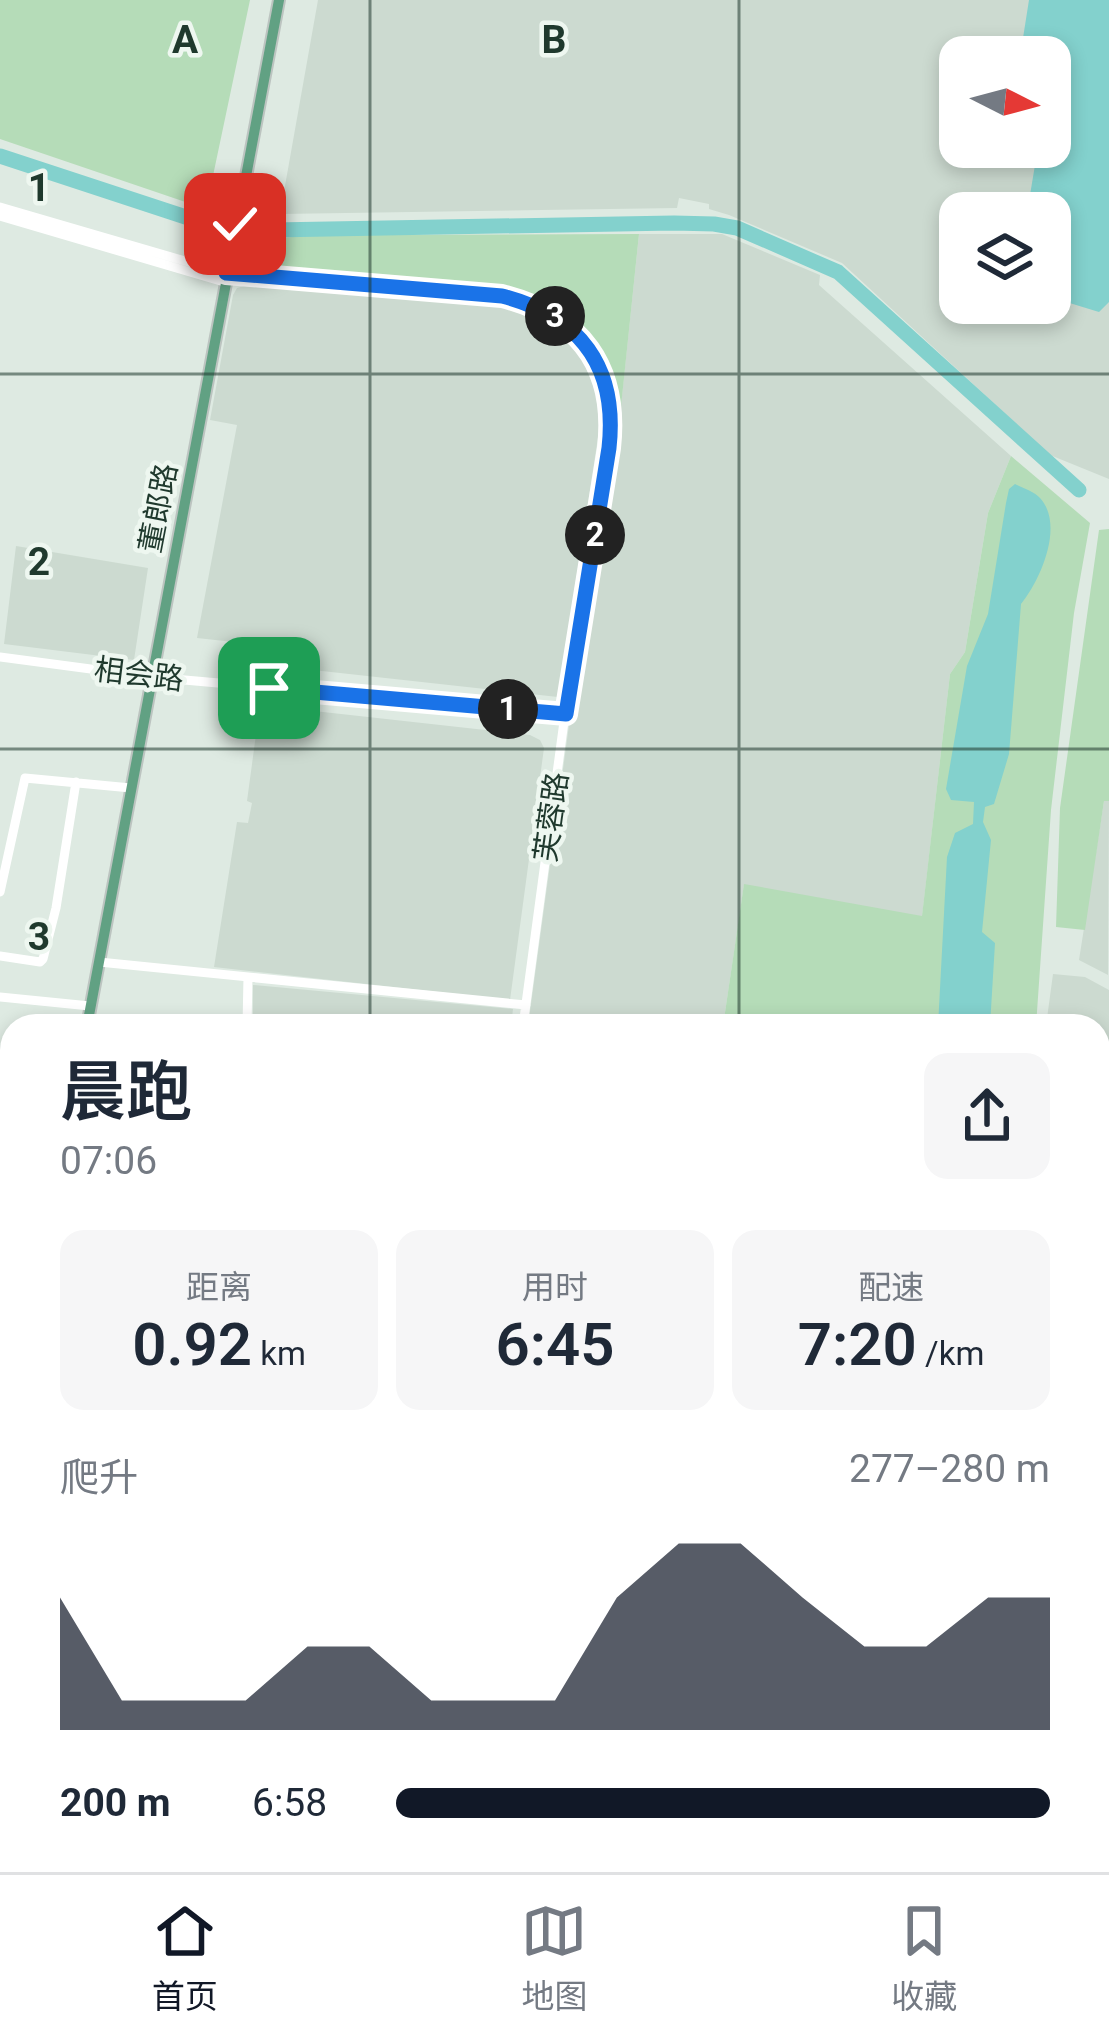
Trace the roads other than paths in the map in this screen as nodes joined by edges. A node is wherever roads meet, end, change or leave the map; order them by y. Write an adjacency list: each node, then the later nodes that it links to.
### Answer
1 (279, 0): 3 (main road, 董郎路)
2 (0, 212): 3 (street, 芙蓉路)
3 (225, 278): 5 (main road, 董郎路); 6 (street, 芙蓉路)
4 (0, 657): 5 (street, 相会路)
5 (151, 677): 6 (street, 相会路); 8 (main road, 董郎路)
6 (566, 714): 14 (street, 芙蓉路)
7 (76, 782): 8 (street); 9 (street); 10 (street)
8 (131, 788): 11 (main road, 董郎路)
9 (0, 892)
10 (0, 956)
11 (99, 962): 12 (street); 15 (main road, 董郎路)
12 (248, 977): 14 (street); 17 (street)
13 (0, 997): 15 (street)
14 (526, 1005): 18 (street, 芙蓉路)
15 (90, 1006): 16 (main road, 董郎路)
16 (88, 1014)
17 (247, 1014)
18 (525, 1014)

